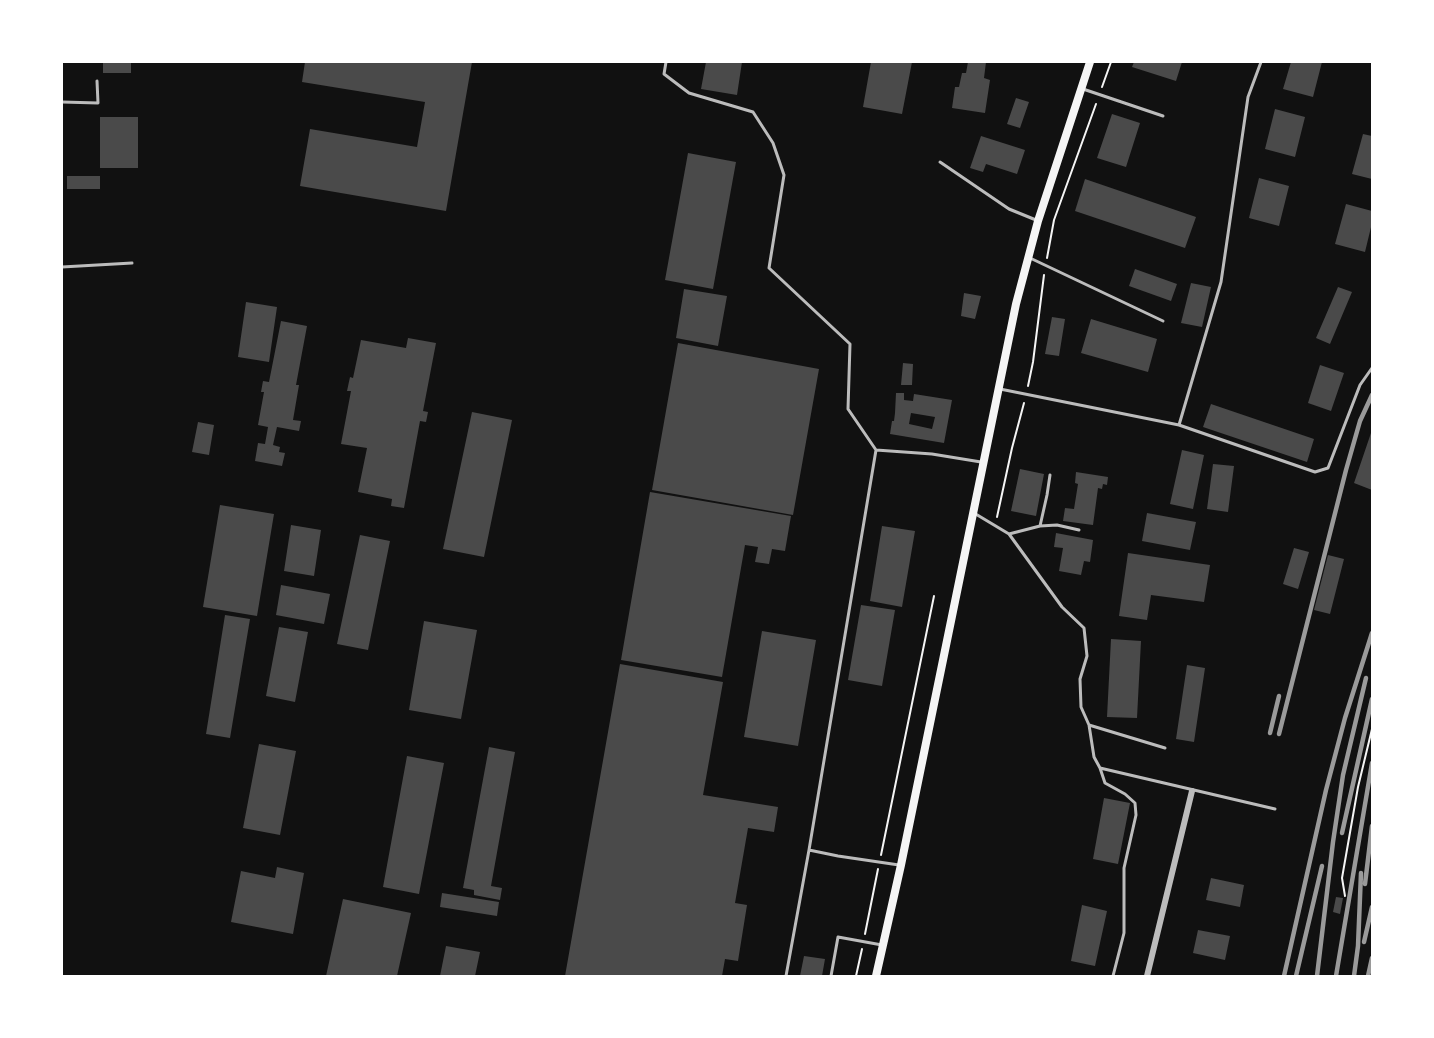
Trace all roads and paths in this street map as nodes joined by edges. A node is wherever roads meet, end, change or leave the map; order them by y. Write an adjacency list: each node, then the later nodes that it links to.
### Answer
1 (666, 62): 21 (lane)
2 (1090, 62): 6 (main road)
3 (1111, 62): 7 (path)
4 (1260, 62): 20 (lane)
5 (97, 81): 8 (lane)
6 (1081, 88): 7 (lane); 11 (main road)
7 (1100, 94): 9 (lane); 14 (path)
8 (62, 102)
9 (1163, 116)
10 (940, 162): 11 (lane)
11 (1038, 221): 12 (main road)
12 (1028, 257): 14 (lane); 18 (main road)
13 (132, 263): 15 (lane)
14 (1045, 265): 16 (lane); 19 (path)
15 (62, 267)
16 (1163, 321)
17 (1372, 368): 20 (lane)
18 (998, 388): 19 (lane); 22 (main road)
19 (1027, 394): 20 (lane); 25 (path)
20 (1179, 425)
21 (876, 450): 22 (lane); 36 (lane)
22 (983, 462): 24 (main road)
23 (1050, 475): 26 (lane)
24 (974, 513): 25 (lane); 38 (main road)
25 (996, 525): 28 (lane)
26 (1040, 526): 27 (lane); 28 (lane)
27 (1079, 530)
28 (1009, 534): 30 (lane)
29 (934, 596): 37 (path)
30 (1089, 725): 32 (lane); 33 (lane)
31 (1372, 729): 39 (path)
32 (1165, 748)
33 (1100, 768): 34 (lane); 46 (lane)
34 (1192, 790): 35 (lane); 47 (street)
35 (1275, 809)
36 (809, 850): 37 (lane); 42 (lane)
37 (879, 862): 38 (lane); 40 (path)
38 (901, 866): 41 (main road)
39 (1345, 896)
40 (863, 942): 41 (lane); 43 (lane); 44 (path)
41 (882, 945): 45 (main road)
42 (786, 976)
43 (831, 976)
44 (856, 976)
45 (876, 976)
46 (1113, 976)
47 (1147, 976)

